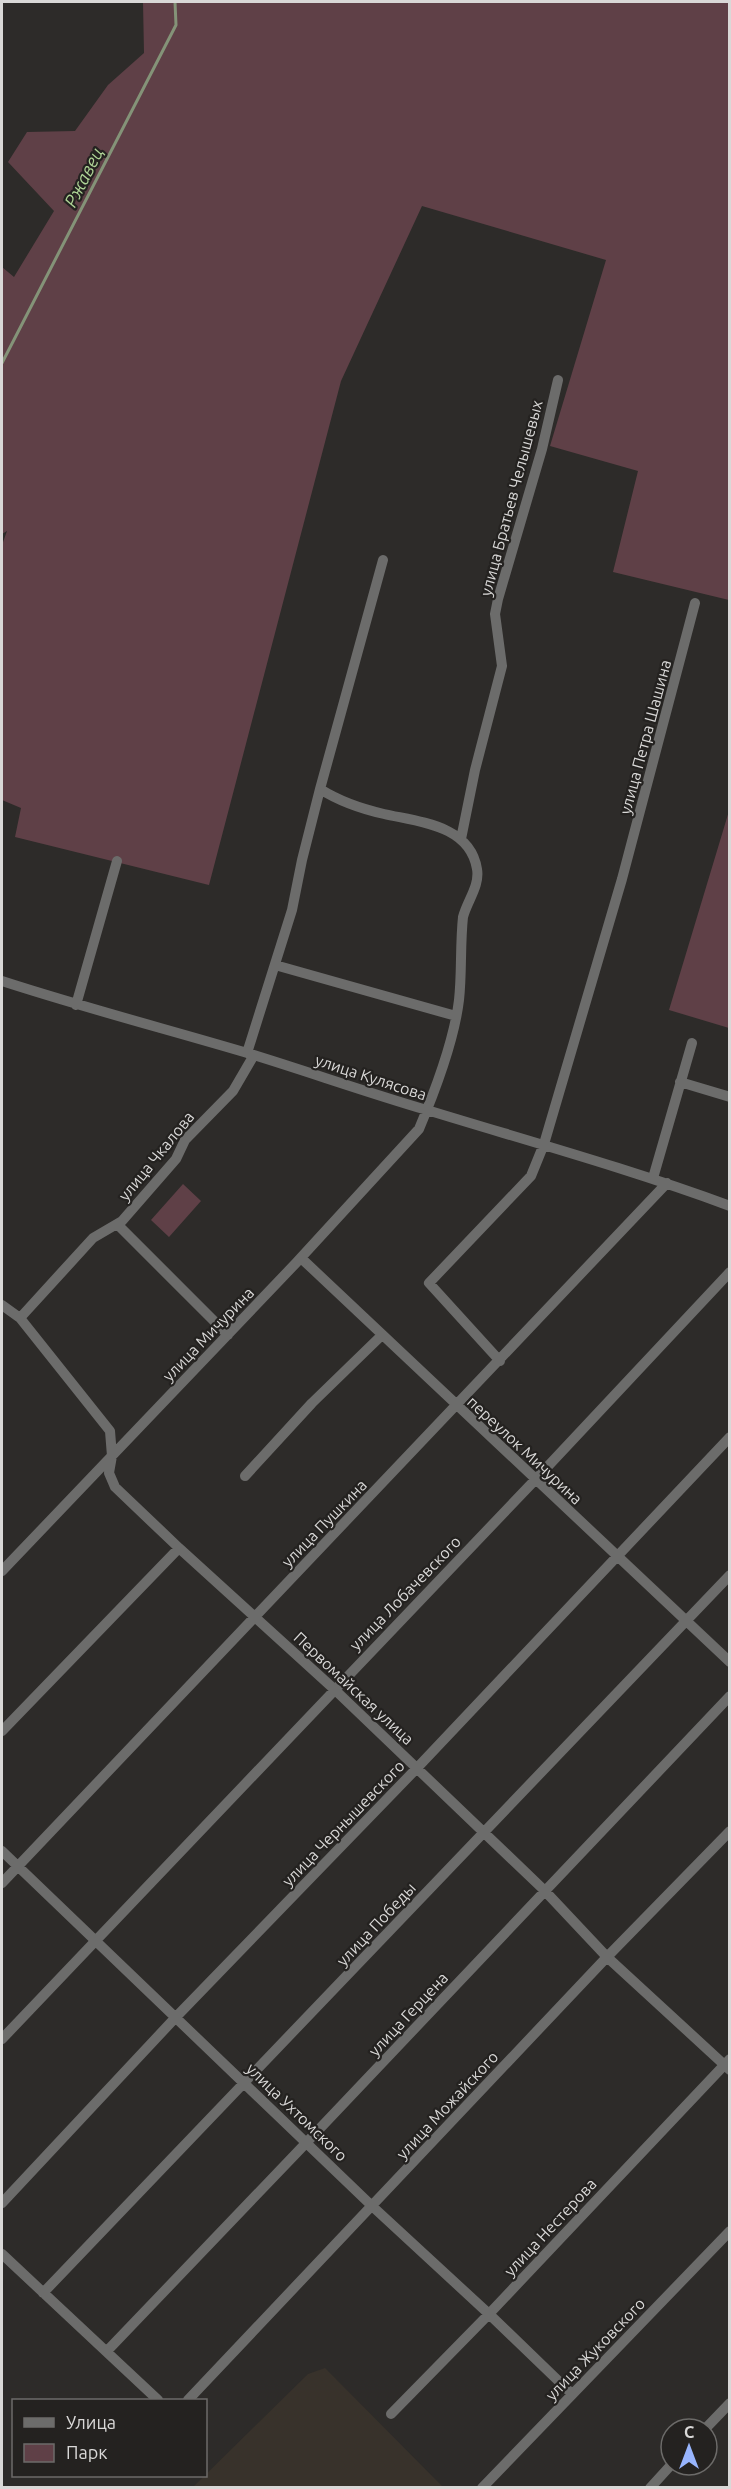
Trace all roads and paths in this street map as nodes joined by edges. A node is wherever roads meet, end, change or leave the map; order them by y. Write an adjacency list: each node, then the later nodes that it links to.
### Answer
1 (558, 380): 5 (street, улица Братьев Челышевых)
2 (383, 560): 4 (street, улица Чкалова)
3 (695, 603): 16 (street, улица Петра Шашина)
4 (320, 789): 5 (street); 7 (street, улица Чкалова)
5 (461, 839): 10 (street)
6 (117, 861): 9 (street)
7 (275, 965): 10 (street); 12 (street, улица Чкалова)
8 (2, 981): 9 (street, улица Кулясова)
9 (76, 1005): 12 (street, улица Кулясова)
10 (456, 1016): 15 (street)
11 (692, 1043): 13 (street)
12 (251, 1054): 15 (street, улица Кулясова); 20 (street, улица Чкалова)
13 (680, 1082): 14 (street); 17 (street)
14 (729, 1096)
15 (427, 1110): 16 (street, улица Кулясова); 21 (street, улица Мичурина)
16 (544, 1144): 17 (street, улица Кулясова); 27 (street, улица Петра Шашина)
17 (653, 1178): 18 (street, улица Кулясова)
18 (667, 1183): 19 (street, улица Кулясова); 27 (street, улица Пушкина)
19 (729, 1206)
20 (117, 1224): 24 (street, улица Чкалова); 25 (street)
21 (301, 1258): 25 (street, улица Мичурина); 26 (street, переулок Мичурина)
22 (729, 1272): 32 (street, улица Лобачевского)
23 (2, 1305): 24 (street, Первомайская улица)
24 (21, 1318): 30 (street, Первомайская улица)
25 (228, 1335): 30 (street, улица Мичурина)
26 (382, 1335): 28 (street, переулок Мичурина); 31 (street)
27 (500, 1361): 28 (street, улица Пушкина)
28 (457, 1406): 32 (street, переулок Мичурина); 37 (street, улица Пушкина)
29 (729, 1437): 34 (street, улица Чернышевского)
30 (112, 1456): 33 (street, Первомайская улица); 35 (street, улица Мичурина)
31 (245, 1476)
32 (535, 1480): 34 (street, переулок Мичурина); 40 (street, улица Лобачевского)
33 (179, 1548): 37 (street, Первомайская улица); 42 (street)
34 (616, 1557): 38 (street, переулок Мичурина); 43 (street, улица Чернышевского)
35 (2, 1571)
36 (729, 1575): 38 (street, улица Победы)
37 (256, 1616): 40 (street, Первомайская улица); 47 (street, улица Пушкина)
38 (685, 1622): 39 (street, переулок Мичурина); 45 (street, улица Победы)
39 (729, 1662)
40 (334, 1689): 43 (street, Первомайская улица); 50 (street, улица Лобачевского)
41 (729, 1696): 49 (street, улица Герцена)
42 (2, 1731)
43 (417, 1768): 45 (street, Первомайская улица); 52 (street, улица Чернышевского)
44 (729, 1831): 51 (street, улица Можайского)
45 (483, 1832): 49 (street, Первомайская улица); 55 (street, улица Победы)
46 (2, 1851): 47 (street, улица Ухтомского)
47 (18, 1866): 48 (street, улица Пушкина); 50 (street, улица Ухтомского)
48 (2, 1883)
49 (544, 1890): 51 (street, Первомайская улица); 56 (street, улица Герцена)
50 (95, 1940): 52 (street, улица Ухтомского); 53 (street, улица Лобачевского)
51 (607, 1957): 54 (street, Первомайская улица); 58 (street, улица Можайского)
52 (176, 2017): 55 (street, улица Ухтомского); 57 (street, улица Чернышевского)
53 (2, 2038)
54 (727, 2065): 62 (street, улица Нестерова)
55 (246, 2083): 56 (street, улица Ухтомского); 61 (street, улица Победы)
56 (307, 2142): 58 (street, улица Ухтомского); 63 (street, улица Герцена)
57 (2, 2202)
58 (372, 2206): 62 (street, улица Ухтомского); 66 (street, улица Можайского)
59 (729, 2230): 64 (street, улица Жуковского)
60 (2, 2254): 61 (street)
61 (43, 2293): 63 (street)
62 (489, 2314): 64 (street, улица Ухтомского); 68 (street, улица Нестерова)
63 (106, 2350): 65 (street)
64 (572, 2394): 70 (street, улица Жуковского)
65 (157, 2399)
66 (189, 2399)
67 (729, 2403): 69 (street)
68 (391, 2414)
69 (716, 2417)
70 (482, 2487)

